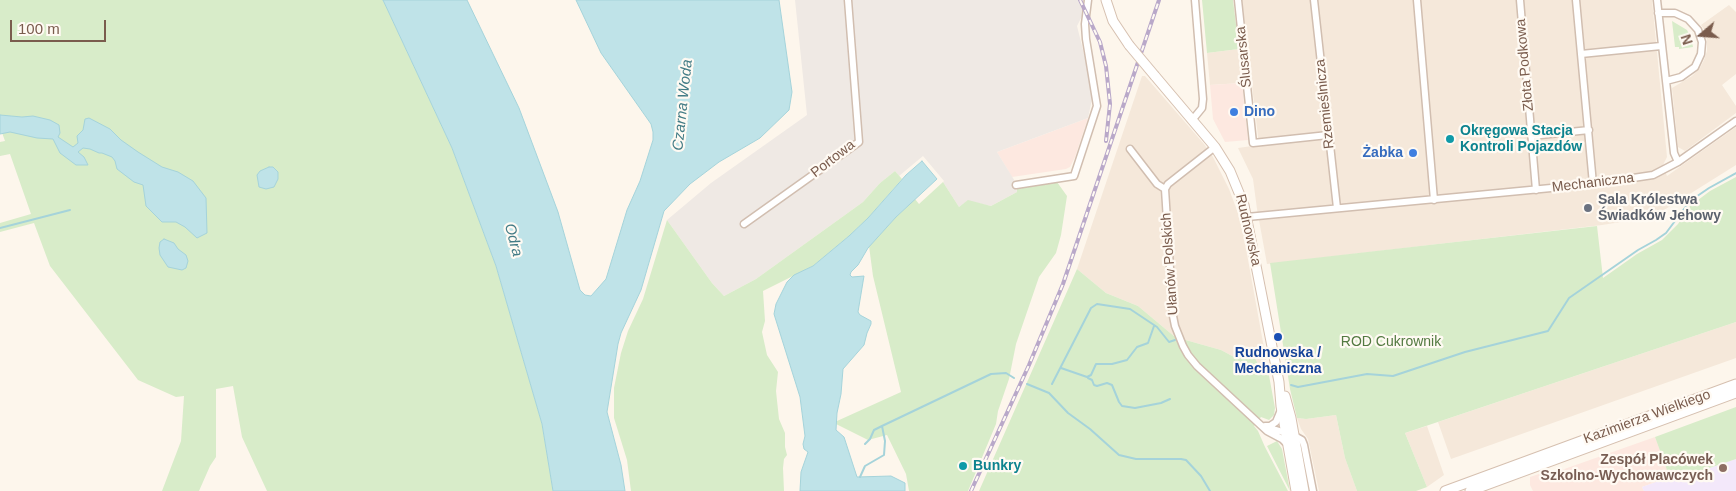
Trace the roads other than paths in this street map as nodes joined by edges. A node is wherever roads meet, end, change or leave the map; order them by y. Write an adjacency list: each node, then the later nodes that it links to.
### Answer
1 (848, 0): 30 (street, Portowa)
2 (1088, 0): 24 (street)
3 (1106, 0): 15 (main road, Rudnowska, bridge)
4 (1195, 0): 15 (street)
5 (1238, 0): 18 (street, Ślusarska)
6 (1314, 0): 18 (street, Rzemieślnicza)
7 (1417, 0): 27 (street)
8 (1520, 0): 19 (street, Złota Podkowa)
9 (1576, 0): 13 (street)
10 (1657, 0): 11 (street)
11 (1658, 13): 12 (street); 14 (street)
12 (1662, 46): 13 (street); 14 (street)
13 (1581, 54): 17 (street)
14 (1666, 81): 22 (street)
15 (1193, 119): 20 (main road, Rudnowska)
16 (1736, 121): 22 (street, Mechaniczna)
17 (1589, 130): 19 (street); 23 (street)
18 (1328, 135): 28 (street, Rzemieślnicza)
19 (1531, 136): 26 (street, Złota Podkowa)
20 (1215, 146): 25 (street); 29 (main road, Rudnowska)
21 (1130, 149): 25 (street)
22 (1678, 162): 23 (street, Mechaniczna)
23 (1594, 184): 26 (street, Mechaniczna)
24 (1016, 186)
25 (1165, 189): 35 (street, Ułanów Polskich)
26 (1536, 190): 27 (street, Mechaniczna)
27 (1434, 200): 28 (street, Mechaniczna)
28 (1337, 208): 29 (street, Mechaniczna)
29 (1247, 217): 31 (main road, Rudnowska)
30 (744, 224)
31 (1279, 382): 34 (main road, Rudnowska); 36 (main road, Rudnowska)
32 (1736, 384): 41 (main road, Kazimierza Wielkiego)
33 (1736, 393): 42 (main road, Kazimierza Wielkiego)
34 (1281, 406): 35 (street); 36 (main road, Rudnowska)
35 (1260, 425): 36 (street, Ułanów Polskich); 37 (street, Ułanów Polskich)
36 (1290, 434): 37 (main road, Rudnowska); 39 (main road, Rudnowska); 40 (street)
37 (1289, 446): 38 (main road, Rudnowska)
38 (1296, 491)
39 (1304, 491)
40 (1313, 491)
41 (1445, 491)
42 (1470, 491)

